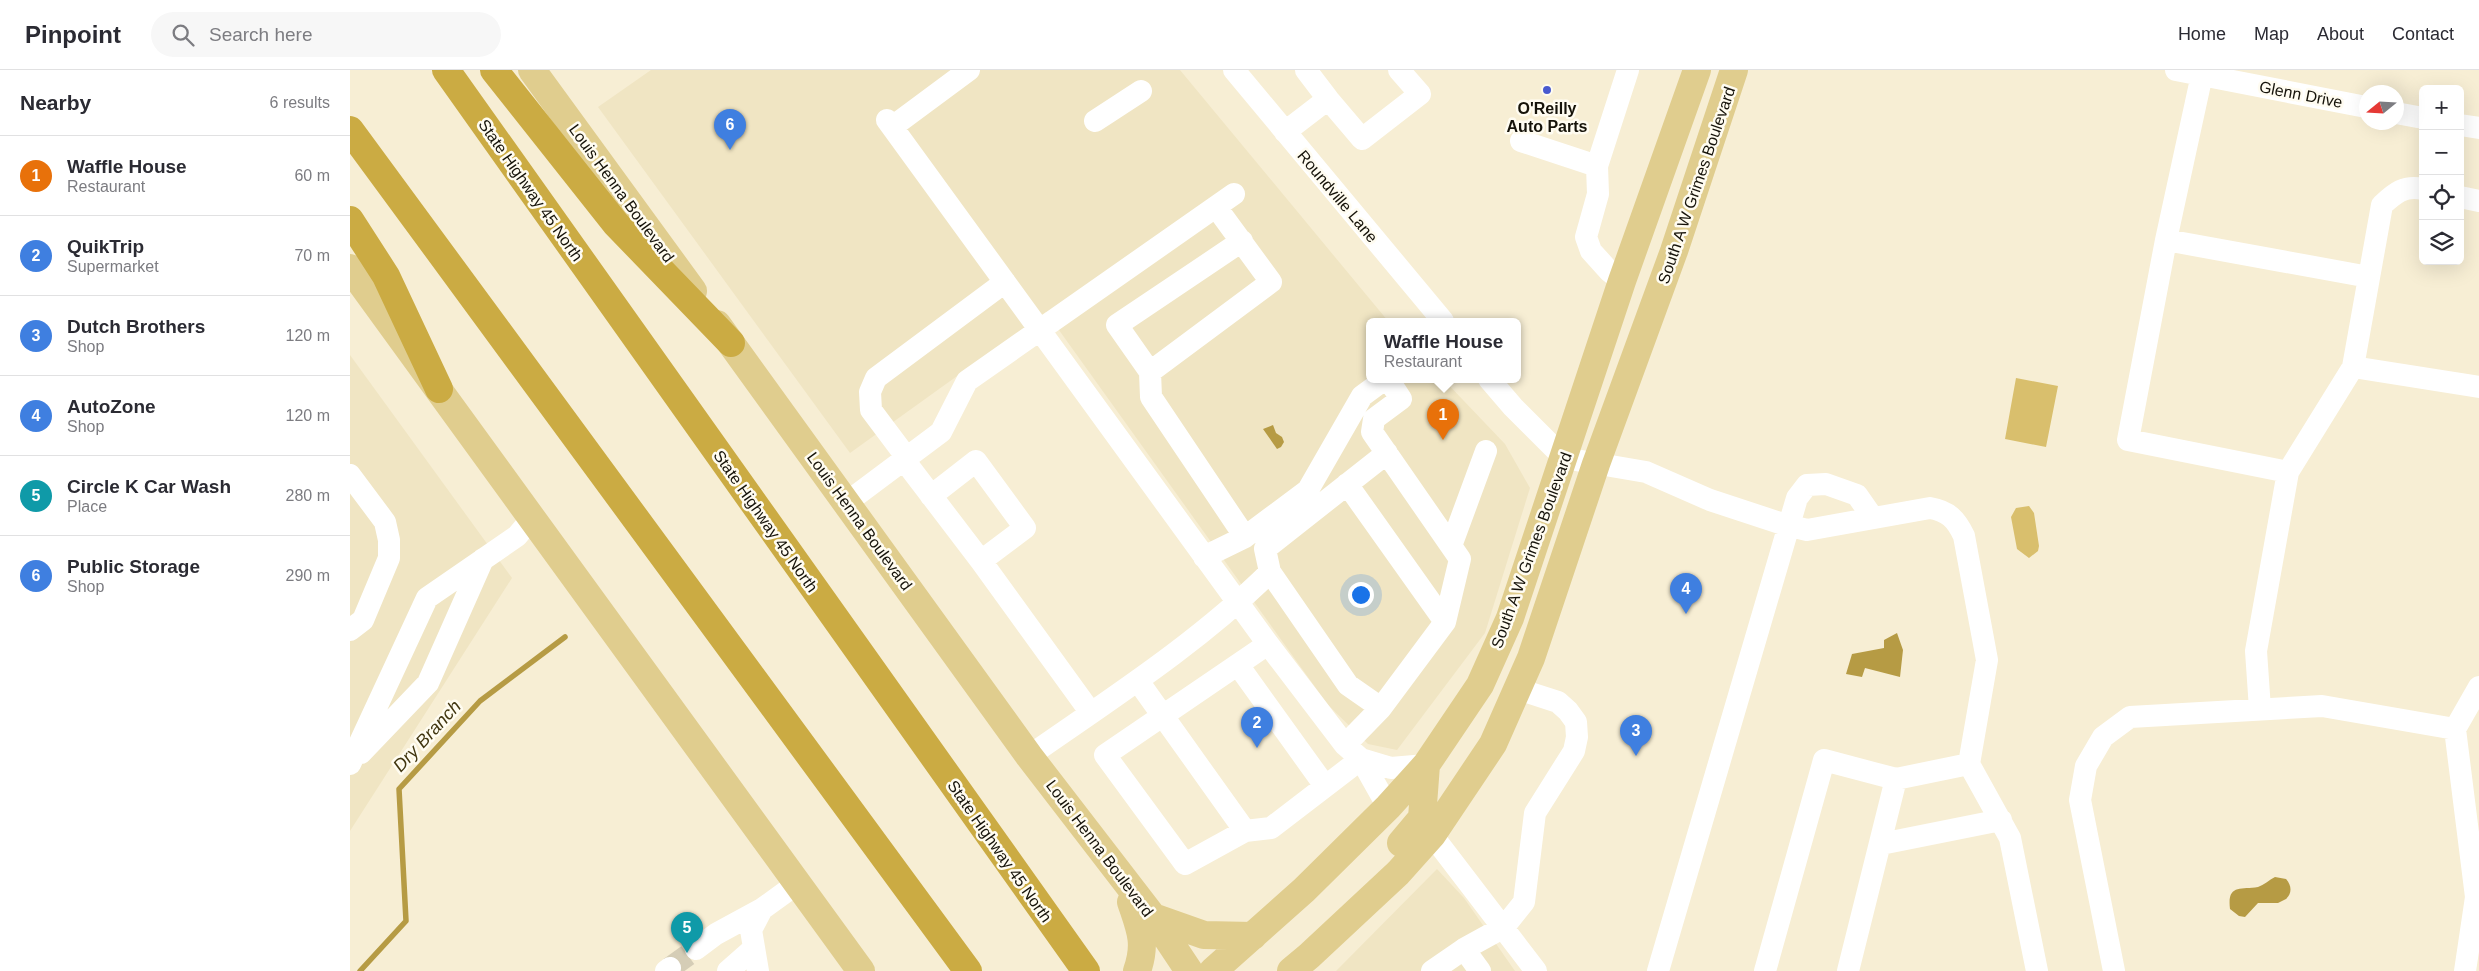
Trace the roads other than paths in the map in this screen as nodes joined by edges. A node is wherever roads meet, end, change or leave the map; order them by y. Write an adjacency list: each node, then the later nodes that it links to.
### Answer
1 (446, 70): 105 (highway, State Highway 45 North)
2 (494, 70): 39 (highway)
3 (532, 70): 39 (main road, Louis Henna Boulevard)
4 (969, 70): 36 (street)
5 (1234, 70): 22 (street, Roundville Lane)
6 (1306, 70): 14 (street)
7 (1399, 70): 14 (street)
8 (1628, 70): 24 (street)
9 (1697, 70): 35 (main road, South A W Grimes Boulevard)
10 (1734, 70): 51 (main road, South A W Grimes Boulevard)
11 (2176, 70): 12 (street, Glenn Drive)
12 (2203, 73): 15 (street, Glenn Drive); 32 (street)
13 (1141, 91): 18 (street)
14 (1328, 100): 22 (street)
15 (2359, 106)
16 (2404, 114): 17 (street)
17 (2419, 117)
18 (1095, 121)
19 (2464, 126): 20 (street)
20 (2479, 128)
21 (350, 130): 104 (highway)
22 (1285, 132): 37 (street, Roundville Lane)
23 (1521, 140): 24 (street)
24 (1597, 166): 35 (street)
25 (2419, 188): 34 (street)
26 (1234, 194): 29 (street)
27 (2464, 198): 28 (street)
28 (2479, 201)
29 (1216, 207): 31 (street); 38 (street)
30 (350, 220): 46 (highway)
31 (1242, 240): 41 (street); 41 (street)
32 (2166, 240): 34 (street); 52 (street)
33 (350, 268): 46 (main road)
34 (2369, 276): 40 (street)
35 (1622, 281): 49 (main road, South A W Grimes Boulevard)
36 (1005, 282): 38 (street); 50 (street)
37 (1440, 318)
38 (1040, 330): 50 (street); 62 (street)
39 (731, 344): 56 (main road, Louis Henna Boulevard)
40 (2353, 367): 45 (street); 52 (street)
41 (1150, 372): 60 (street)
42 (1380, 383): 60 (street)
43 (1389, 383): 48 (street)
44 (1492, 383): 49 (street)
45 (2479, 387)
46 (439, 389): 57 (main road)
47 (1486, 451): 61 (street)
48 (1386, 453): 54 (street); 61 (street)
49 (1564, 458): 51 (street); 83 (main road, South A W Grimes Boulevard)
50 (906, 459): 55 (street); 56 (street)
51 (1596, 464): 59 (street); 73 (main road, South A W Grimes Boulevard)
52 (2288, 472): 75 (street)
53 (350, 475): 68 (street)
54 (1347, 484): 65 (street); 67 (street)
55 (931, 496): 64 (street); 64 (street)
56 (846, 503): 80 (main road, Louis Henna Boulevard)
57 (533, 517): 63 (street); 92 (main road)
58 (1873, 518): 59 (street); 59 (street); 82 (street)
59 (1788, 525): 113 (street)
60 (1245, 537): 62 (street)
61 (1451, 546): 67 (street)
62 (1204, 557): 66 (street)
63 (483, 559): 81 (street); 81 (street)
64 (981, 561): 76 (street)
65 (1270, 572): 66 (street); 74 (street)
66 (1238, 603): 69 (street); 71 (street)
67 (1444, 622): 74 (street)
68 (350, 630)
69 (1268, 644): 70 (street); 79 (street)
70 (1238, 664): 77 (street); 85 (street)
71 (1138, 681): 76 (street); 77 (street)
72 (2479, 687): 78 (street)
73 (1518, 690): 89 (main road, South A W Grimes Boulevard); 96 (street)
74 (1381, 708): 79 (street)
75 (2260, 709): 78 (street); 117 (street)
76 (1091, 713): 80 (street)
77 (1163, 715): 88 (street); 88 (street)
78 (2455, 729): 118 (street)
79 (1353, 752): 83 (street); 85 (street); 86 (street)
80 (1029, 756): 91 (main road, Louis Henna Boulevard)
81 (350, 764)
82 (1969, 764): 84 (street); 87 (street)
83 (1426, 765): 86 (main road, South A W Grimes Boulevard); 93 (main road)
84 (1896, 779): 90 (street); 114 (street)
85 (1325, 786): 88 (street)
86 (1388, 807): 97 (main road, South A W Grimes Boulevard)
87 (2000, 820): 90 (street); 116 (street)
88 (1244, 831)
89 (1432, 835): 93 (main road, South A W Grimes Boulevard); 96 (street)
90 (1881, 844): 115 (street)
91 (1122, 877): 95 (main road, Louis Henna Boulevard); 106 (main road)
92 (798, 882): 94 (street); 103 (main road)
93 (1366, 903): 109 (main road, South A W Grimes Boulevard)
94 (762, 909): 98 (street); 99 (street)
95 (1153, 917): 97 (main road); 107 (main road, Louis Henna Boulevard)
96 (1504, 927): 100 (street); 112 (street)
97 (1252, 936): 108 (main road, South A W Grimes Boulevard)
98 (696, 949)
99 (753, 949): 101 (street); 102 (street)
100 (1464, 949): 110 (street); 111 (street)
101 (728, 971)
102 (758, 971)
103 (861, 971)
104 (968, 971)
105 (1086, 971)
106 (1137, 971)
107 (1189, 971)
108 (1213, 971)
109 (1291, 971)
110 (1432, 971)
111 (1480, 971)
112 (1536, 971)
113 (1658, 971)
114 (1765, 971)
115 (1848, 971)
116 (2037, 971)
117 (2114, 971)
118 (2465, 971)

